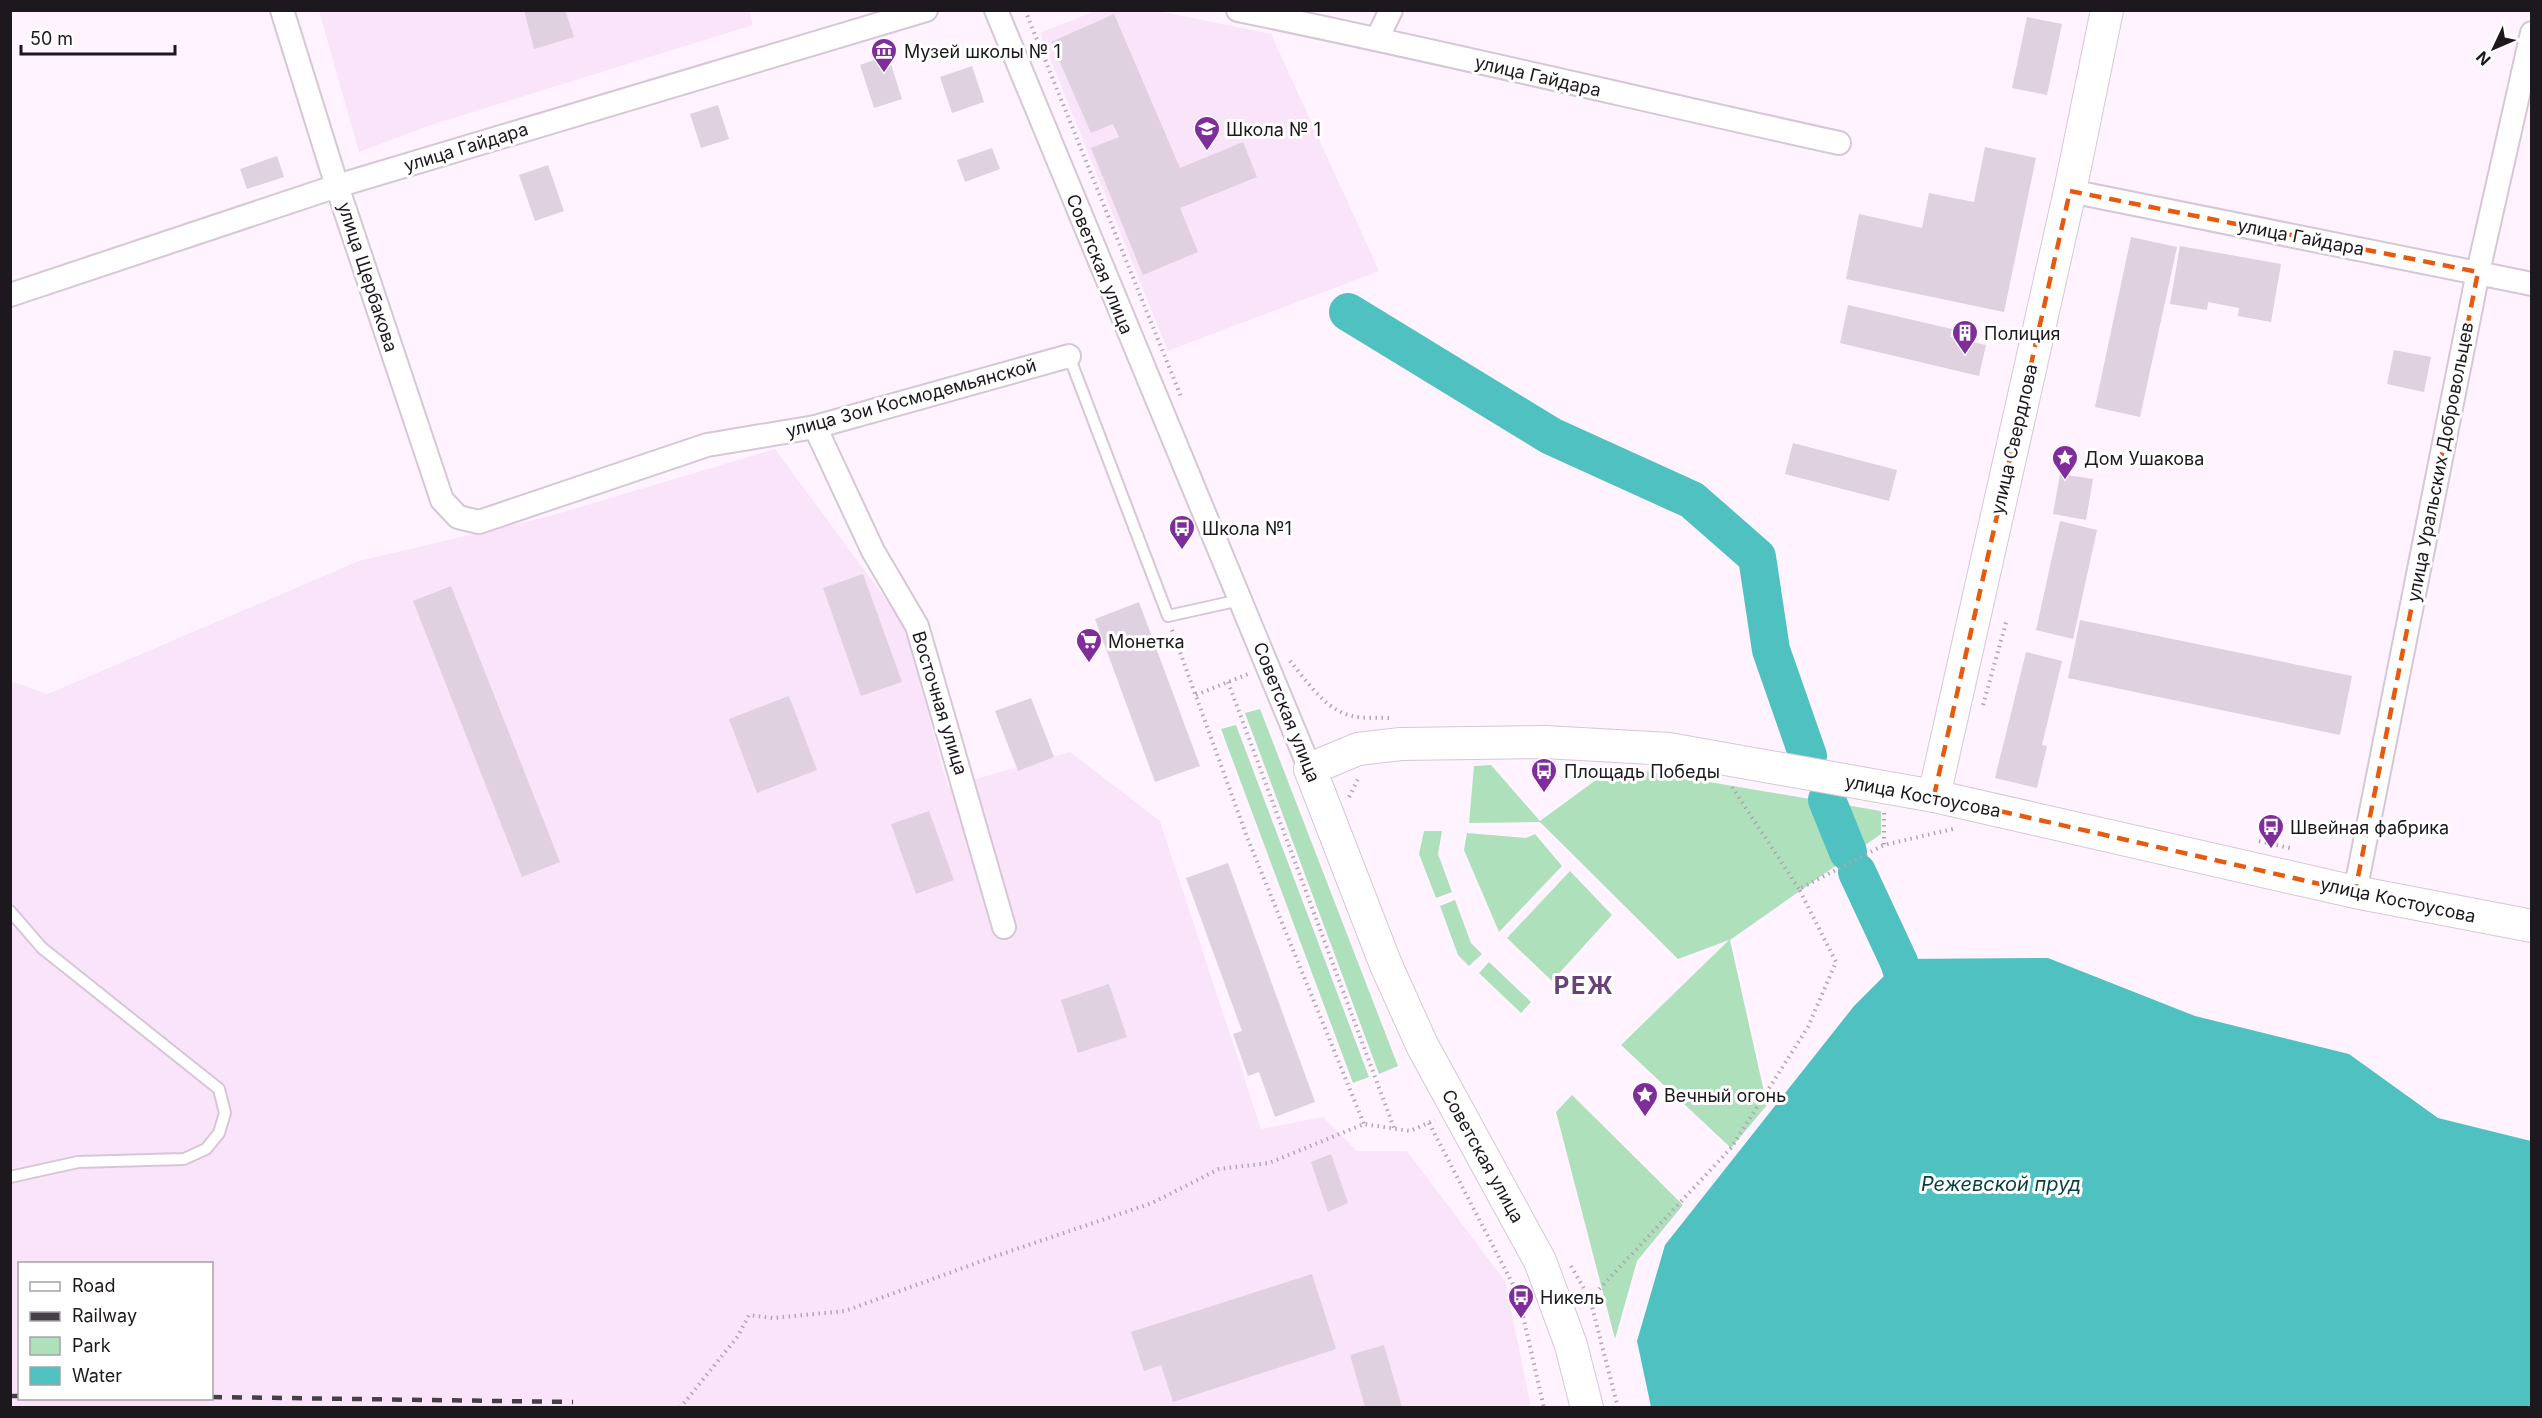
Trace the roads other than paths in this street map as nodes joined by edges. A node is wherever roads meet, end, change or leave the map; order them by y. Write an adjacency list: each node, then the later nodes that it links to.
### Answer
1 (282, 10): 10 (street, улица Щербакова)
2 (926, 10): 10 (street, улица Гайдара)
3 (996, 10): 18 (street, Советская улица)
4 (1238, 10): 8 (street, улица Гайдара)
5 (1391, 10): 8 (street)
6 (2108, 10): 11 (main road, улица Свердлова)
7 (2532, 33): 12 (street, улица Уральских Добровольцев)
8 (1377, 39): 9 (street, улица Гайдара)
9 (1839, 143)
10 (337, 186): 14 (street, улица Гайдара); 17 (street, улица Щербакова)
11 (2070, 191): 12 (street, улица Гайдара); 20 (main road, улица Свердлова)
12 (2478, 272): 13 (street, улица Гайдара); 21 (street, улица Уральских Добровольцев)
13 (2532, 284)
14 (10, 295)
15 (1069, 356): 16 (street, улица Зои Космодемьянской); 18 (lane)
16 (815, 427): 17 (street, улица Зои Космодемьянской); 24 (street, Восточная улица)
17 (479, 522)
18 (1240, 600): 19 (street, Советская улица)
19 (1310, 769): 20 (main road, улица Костоусова); 26 (main road, Советская улица)
20 (1934, 796): 21 (main road, улица Костоусова)
21 (2355, 892): 23 (main road, улица Костоусова)
22 (10, 911): 25 (lane)
23 (2532, 926)
24 (1004, 927)
25 (10, 1177)
26 (1587, 1407)

